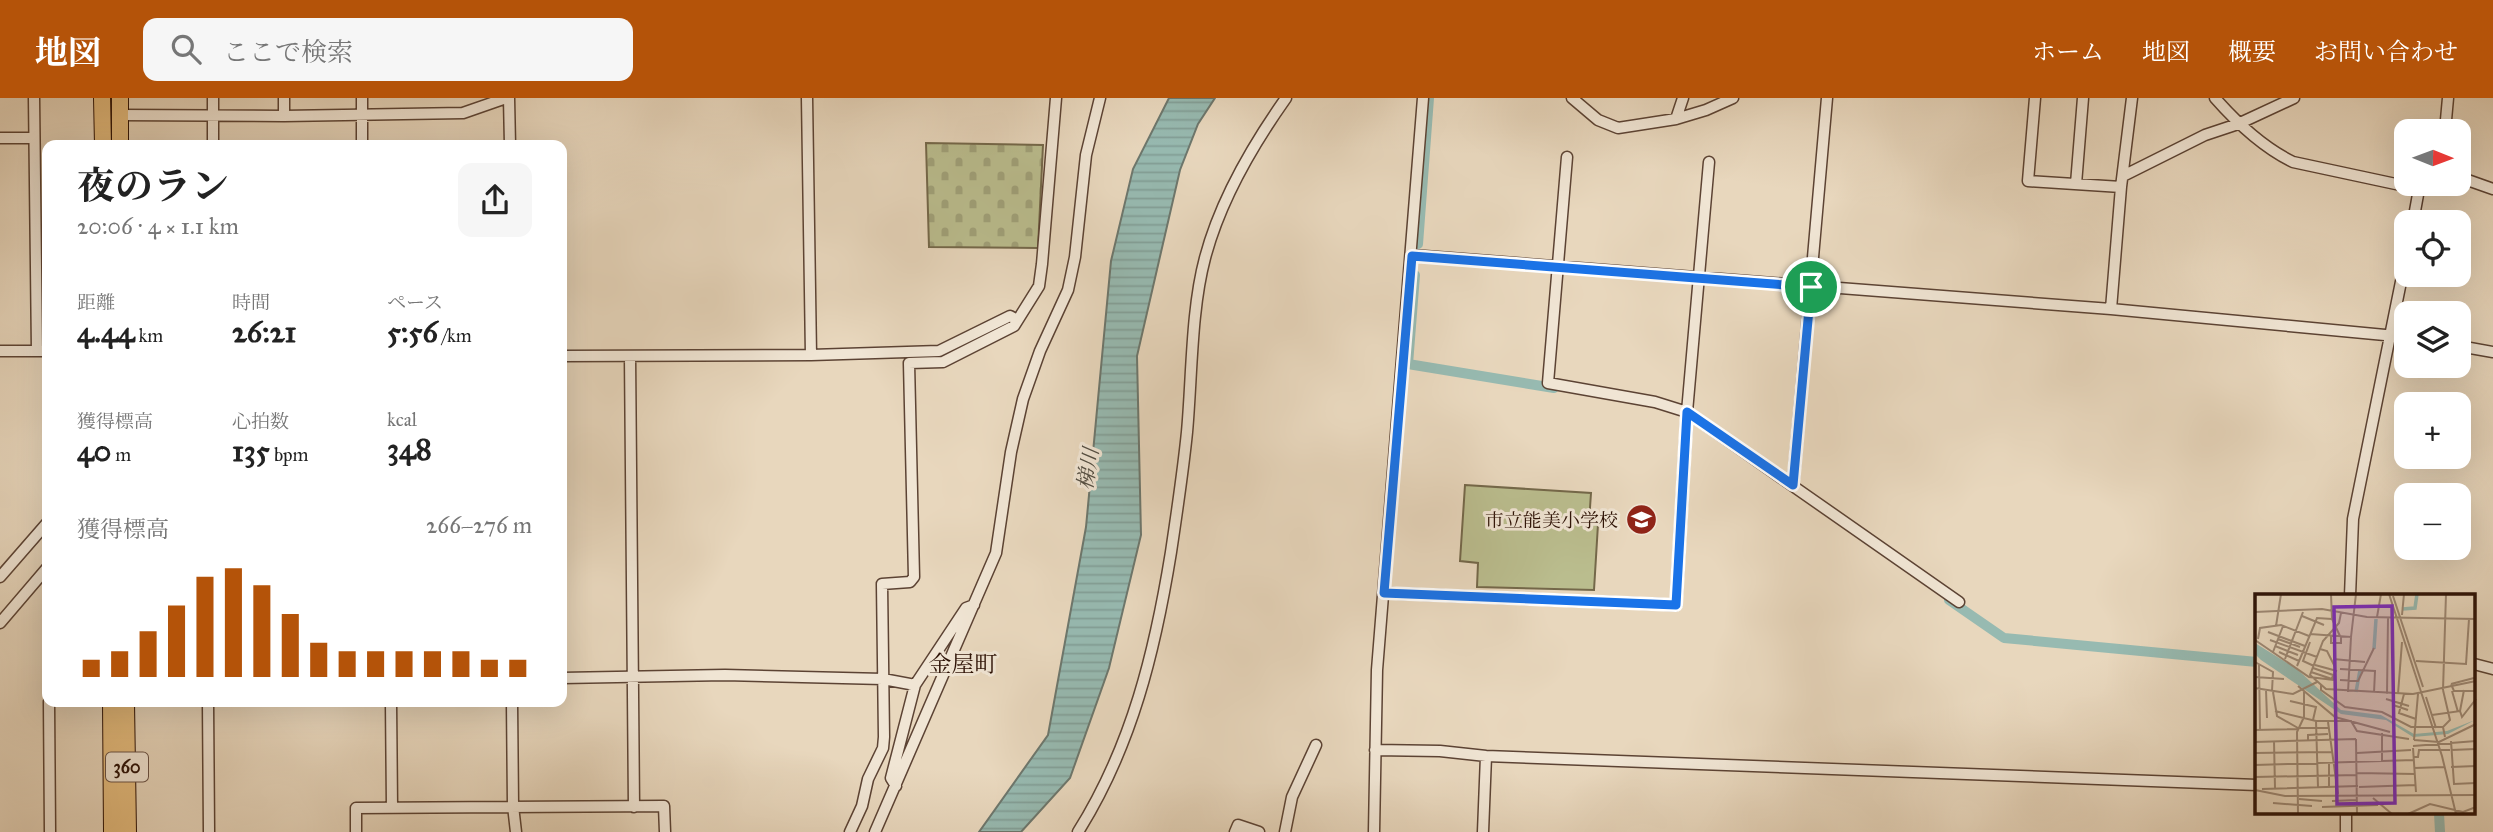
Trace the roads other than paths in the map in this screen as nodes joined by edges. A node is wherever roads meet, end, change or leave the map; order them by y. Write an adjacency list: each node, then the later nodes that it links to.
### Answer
1 (34, 98): 30 (street)
2 (102, 98): 31 (highway)
3 (213, 98): 24 (street)
4 (284, 98): 25 (street)
5 (362, 98): 23 (street)
6 (508, 98): 23 (street); 35 (street)
7 (807, 98): 56 (street)
8 (1056, 98): 49 (street)
9 (1100, 98): 67 (street)
10 (1286, 98): 97 (street)
11 (1423, 98): 43 (street)
12 (1572, 98): 26 (street)
13 (1683, 98): 26 (street)
14 (1733, 98): 26 (street)
15 (1826, 98): 46 (street)
16 (2035, 98): 41 (street)
17 (2083, 98): 41 (street)
18 (2132, 98): 40 (street)
19 (2215, 98): 28 (street)
20 (2294, 98): 28 (street)
21 (2448, 98): 27 (street)
22 (120, 106): 24 (street); 32 (highway)
23 (362, 113): 25 (street); 34 (street)
24 (213, 116): 25 (street); 33 (street)
25 (284, 116)
26 (1676, 119)
27 (2446, 119)
28 (2238, 124): 38 (street); 40 (street)
29 (0, 138): 30 (street)
30 (34, 138): 54 (street)
31 (103, 140)
32 (120, 140)
33 (213, 140)
34 (362, 140)
35 (510, 140)
36 (1567, 157): 44 (street)
37 (1709, 162): 45 (street)
38 (2394, 181)
39 (2471, 181): 42 (street)
40 (2122, 182): 41 (street); 48 (street)
41 (2076, 184)
42 (2493, 188)
43 (1412, 256): 44 (street); 64 (street)
44 (1558, 266): 45 (street); 59 (street)
45 (1697, 278): 46 (street); 59 (street)
46 (1811, 287): 48 (street); 60 (street)
47 (2400, 287): 50 (street)
48 (2111, 309): 50 (street)
49 (1017, 320): 56 (street); 71 (street)
50 (2391, 335): 51 (street); 65 (street)
51 (2394, 335)
52 (2471, 348): 55 (street)
53 (0, 351): 54 (street)
54 (42, 351)
55 (2493, 352)
56 (811, 355): 58 (street)
57 (567, 356): 58 (street)
58 (630, 356): 69 (street)
59 (1687, 412): 60 (street); 64 (street)
60 (1793, 485): 66 (street)
61 (42, 529): 63 (street)
62 (42, 574): 68 (street)
63 (0, 577)
64 (1384, 593): 80 (street)
65 (2350, 594)
66 (1959, 603)
67 (975, 605): 72 (street); 83 (street)
68 (0, 623)
69 (633, 677): 70 (street); 71 (street); 86 (street)
70 (567, 678)
71 (883, 679): 72 (street); 95 (street)
72 (915, 685): 83 (street)
73 (49, 707): 88 (street)
74 (111, 707): 89 (highway, 360)
75 (126, 707): 90 (highway, 360)
76 (208, 707): 91 (street)
77 (391, 707): 85 (street)
78 (512, 707): 84 (street)
79 (1317, 746): 100 (street)
80 (1375, 750): 81 (street); 101 (street)
81 (1486, 756): 82 (street); 102 (street)
82 (2255, 785)
83 (895, 786): 96 (street)
84 (513, 806): 85 (street); 86 (street); 93 (street)
85 (392, 807): 92 (street)
86 (634, 807): 94 (street)
87 (2346, 814): 103 (street)
88 (50, 832)
89 (112, 832)
90 (128, 832)
91 (209, 832)
92 (356, 832)
93 (516, 832)
94 (665, 832)
95 (850, 832)
96 (875, 832)
97 (1078, 832)
98 (1236, 832): 99 (street)
99 (1259, 832)
100 (1285, 832)
101 (1374, 832)
102 (1483, 832)
103 (2346, 832)

